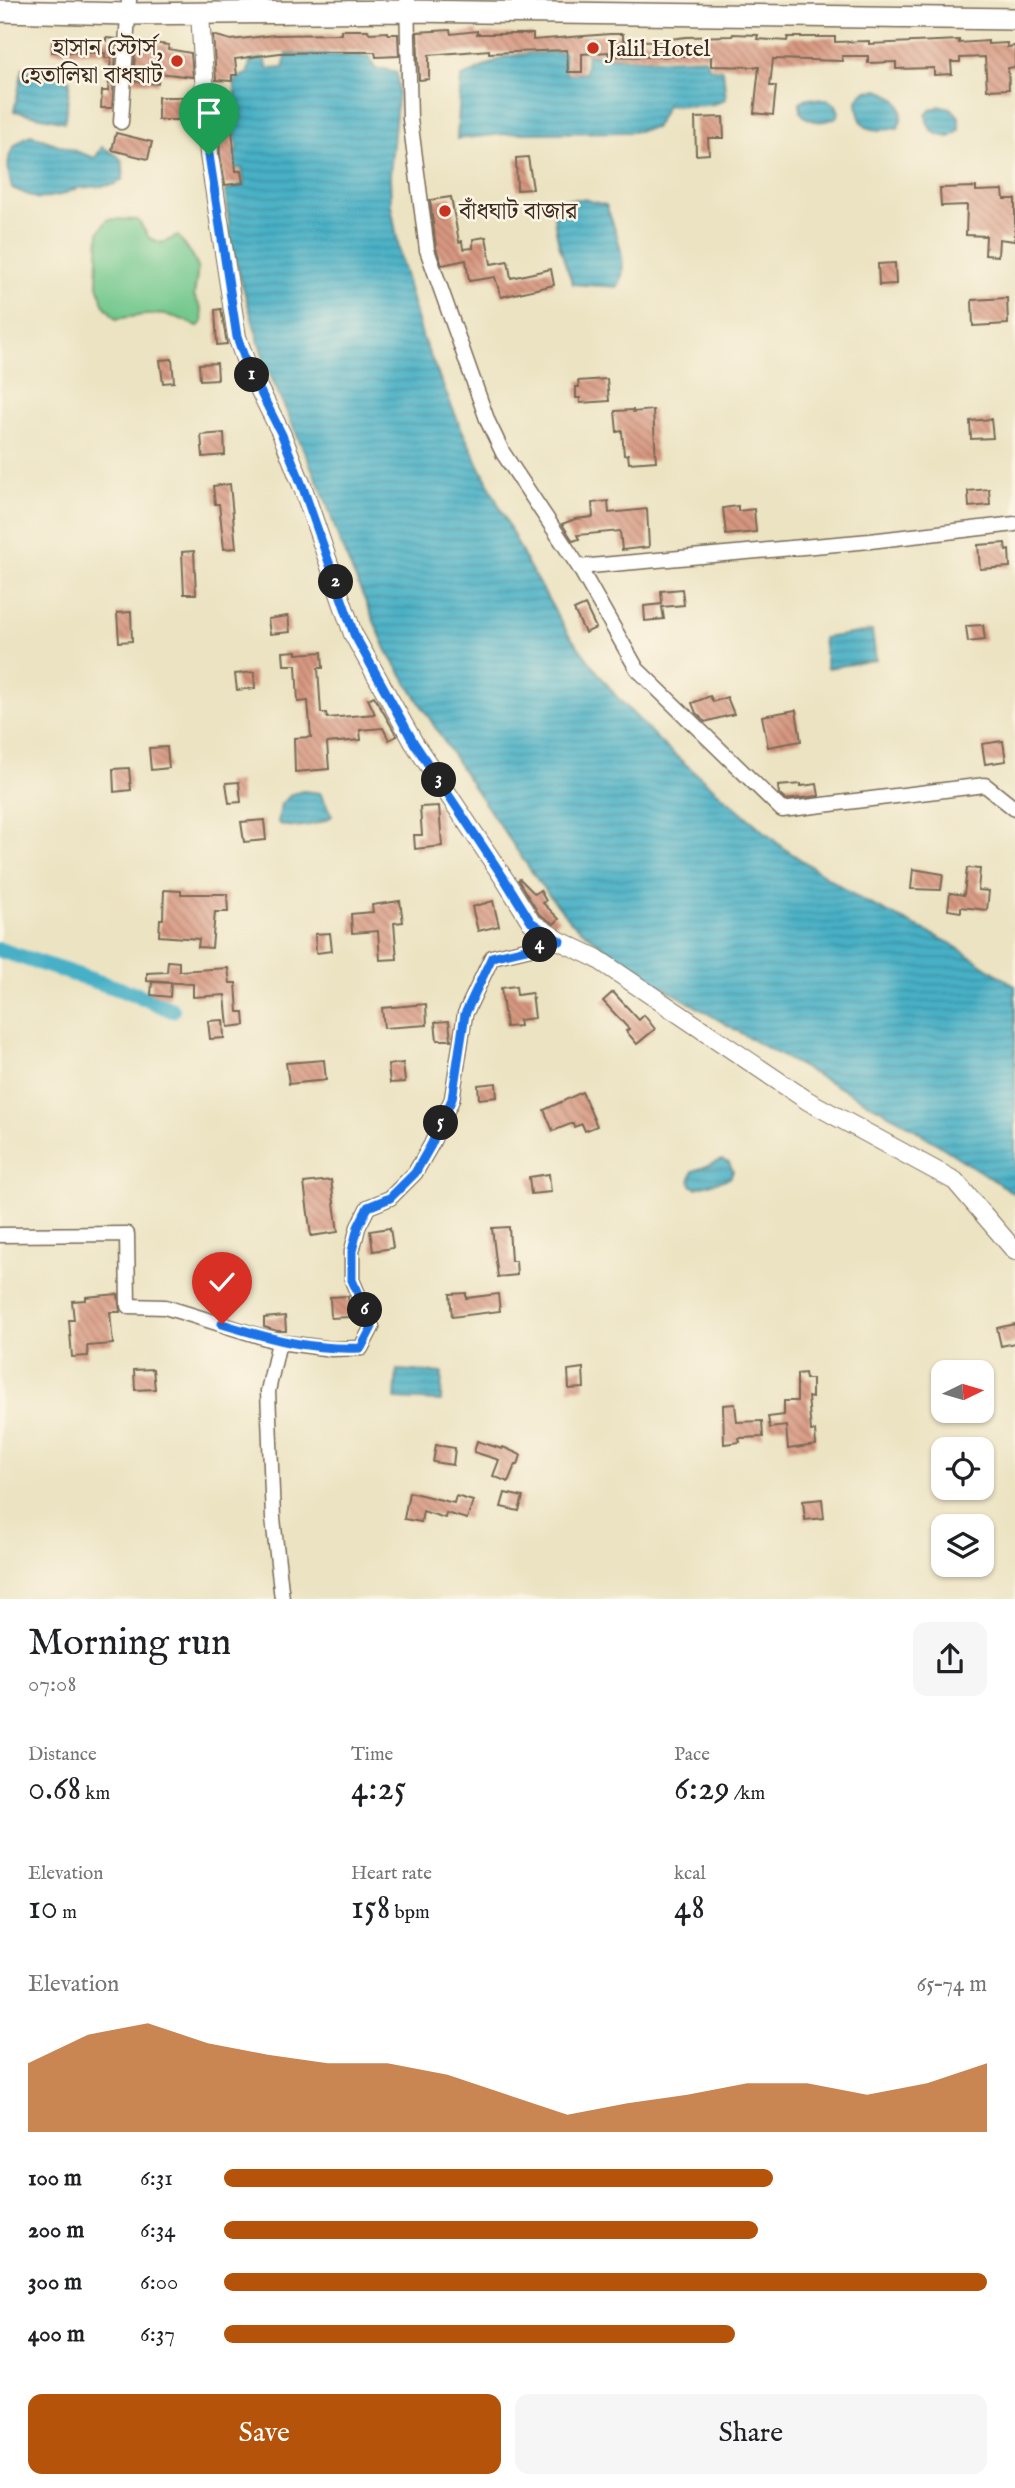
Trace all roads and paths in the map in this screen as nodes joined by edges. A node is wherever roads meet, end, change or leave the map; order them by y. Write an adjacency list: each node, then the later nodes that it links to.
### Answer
1 (407, 5): 2 (main road); 5 (main road); 9 (street)
2 (592, 6): 6 (main road)
3 (129, 7): 4 (main road); 5 (main road); 7 (street)
4 (0, 11)
5 (200, 14): 11 (street)
6 (1015, 19)
7 (121, 122)
8 (1015, 524): 9 (street)
9 (579, 567): 10 (street)
10 (1015, 809)
11 (560, 941): 13 (street); 14 (street)
12 (0, 1235): 14 (street)
13 (1015, 1251)
14 (279, 1342): 15 (street)
15 (282, 1599)

